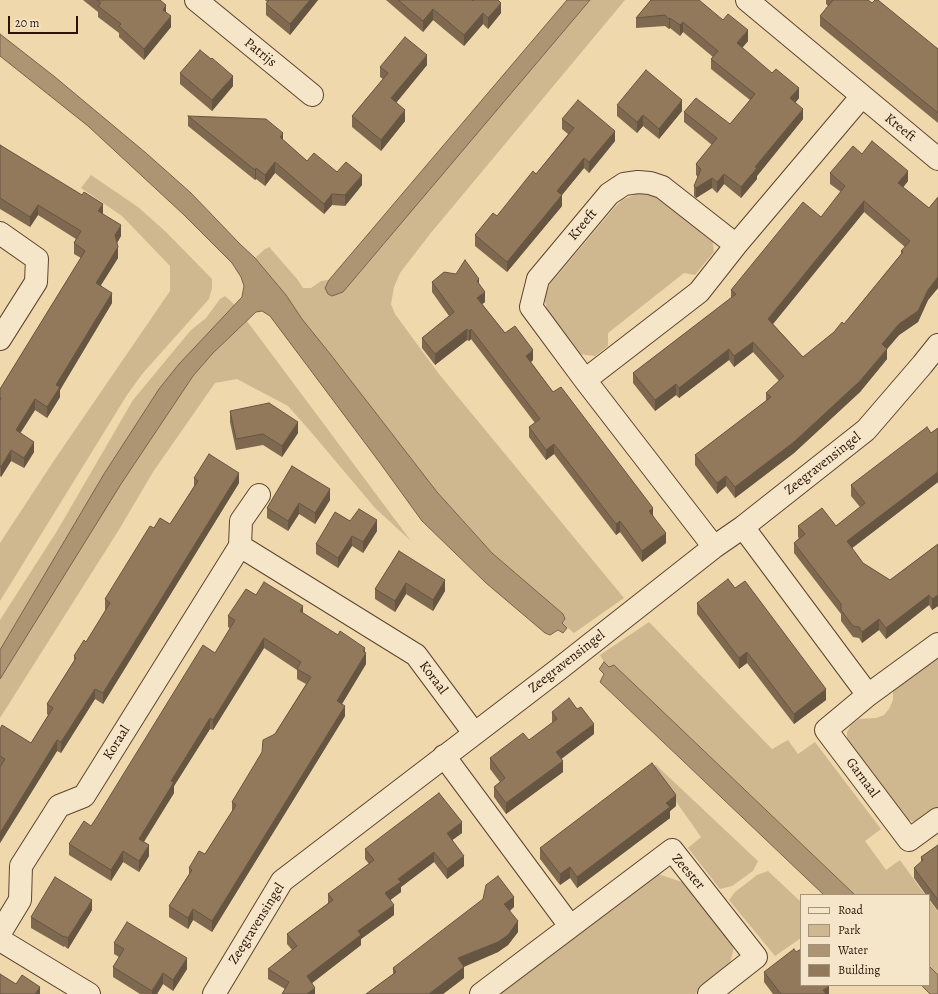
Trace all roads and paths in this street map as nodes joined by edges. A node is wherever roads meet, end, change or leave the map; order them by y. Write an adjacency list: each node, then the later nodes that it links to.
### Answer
1 (747, 0): 4 (street, Kreeft)
2 (206, 3): 3 (street, Patrijs)
3 (312, 95)
4 (862, 96): 5 (street, Kreeft); 7 (street)
5 (938, 159)
6 (0, 233): 8 (street)
7 (736, 245): 10 (street); 10 (street, Kreeft)
8 (0, 339)
9 (938, 344): 12 (street, Zeegravensingel)
10 (585, 380): 14 (street, Kreeft)
11 (258, 495): 13 (street, Koraal)
12 (743, 527): 14 (street, Zeegravensingel); 16 (street)
13 (240, 546): 17 (street, Koraal); 21 (street, Koraal)
14 (714, 548): 17 (street, Zeegravensingel)
15 (938, 644): 16 (street, Garnaal)
16 (868, 695): 19 (street, Garnaal)
17 (474, 733): 18 (street, Zeegravensingel)
18 (444, 756): 20 (street); 25 (street, Zeegravensingel)
19 (938, 819)
20 (570, 926): 23 (street, Zeester); 26 (street, Zeester)
21 (0, 933)
22 (0, 940): 24 (street)
23 (720, 991)
24 (89, 994)
25 (214, 994)
26 (481, 994)

